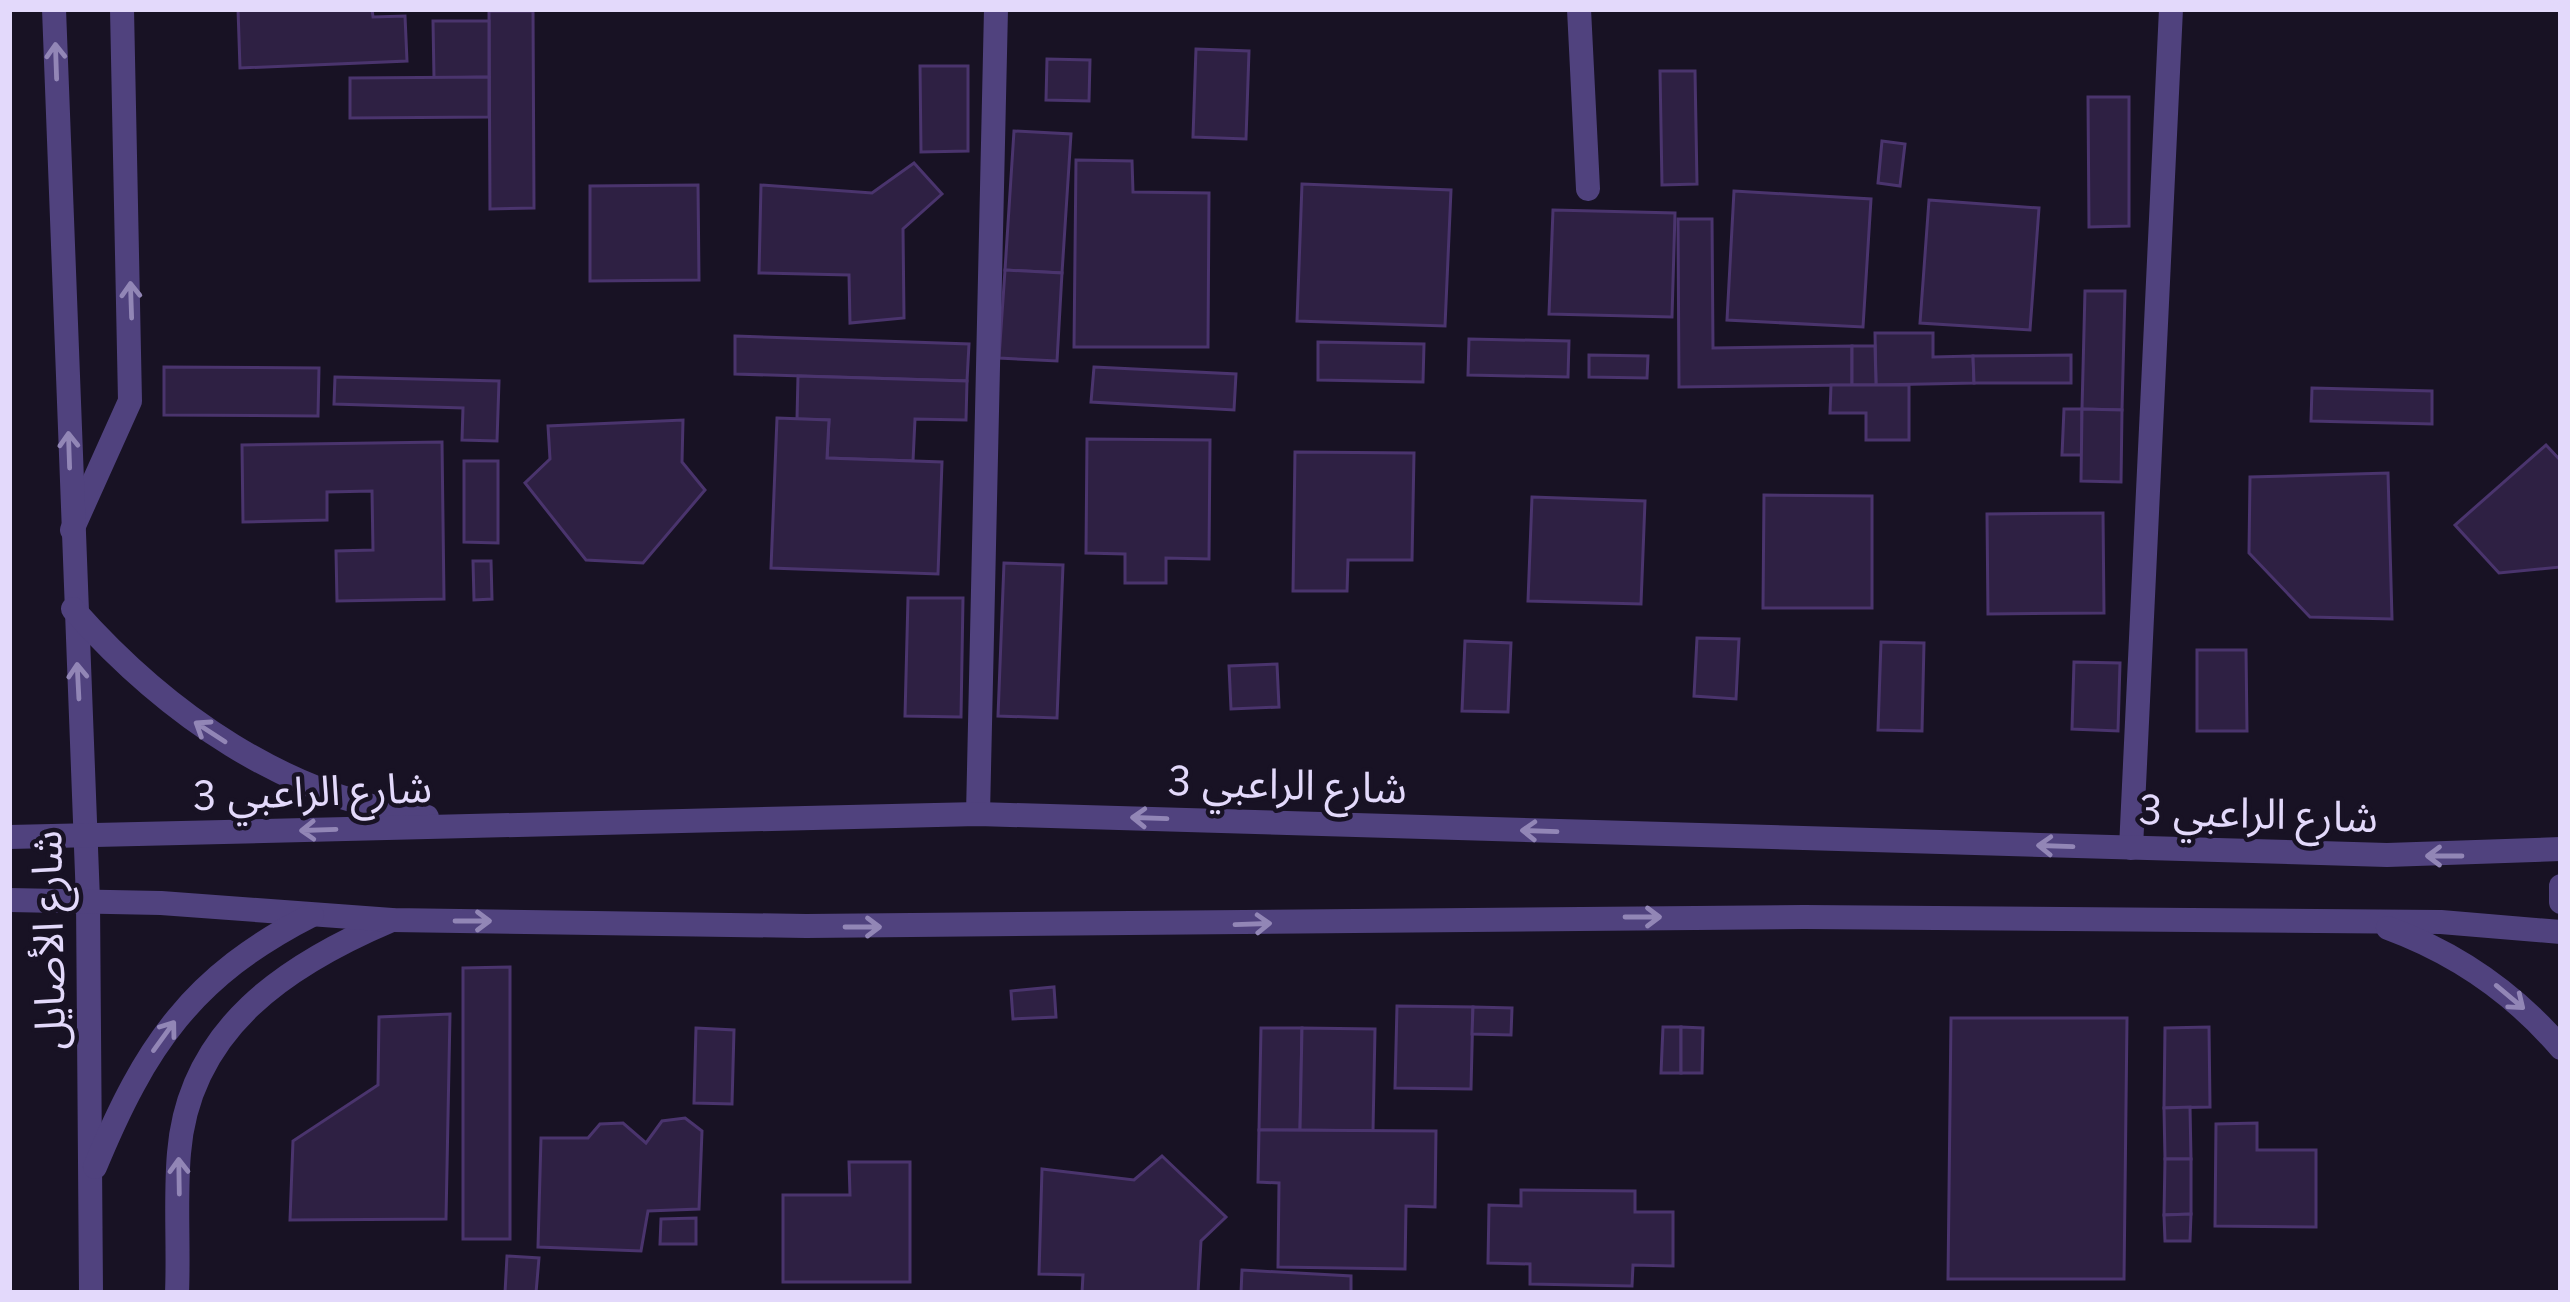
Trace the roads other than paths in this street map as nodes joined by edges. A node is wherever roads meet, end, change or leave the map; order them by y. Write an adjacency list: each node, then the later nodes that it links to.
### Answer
1 (54, 9): 7 (street, شارع الأصايل, one-way to 1)
2 (122, 9): 7 (street, one-way to 2)
3 (997, 9): 9 (street)
4 (1579, 9): 6 (street)
5 (2171, 9): 13 (street)
6 (1588, 189)
7 (72, 530): 8 (street, شارع الأصايل)
8 (74, 609): 10 (street, one-way to 8); 11 (street, شارع الأصايل, one-way to 8)
9 (978, 814): 10 (street, شارع الراعبي 3); 13 (street, شارع الراعبي 3, one-way to 9)
10 (477, 823): 11 (street, شارع الراعبي 3, one-way to 11)
11 (85, 836): 12 (street, شارع الراعبي 3); 17 (street, شارع الأصايل)
12 (9, 837)
13 (2131, 848): 14 (street, شارع الراعبي 3, one-way to 13)
14 (2561, 849)
15 (2561, 886): 18 (street)
16 (9, 900): 17 (street)
17 (88, 900): 19 (street); 24 (street, شارع الأصايل)
18 (2561, 902)
19 (314, 914): 20 (street); 24 (street, one-way to 19)
20 (392, 920): 21 (street, one-way to 21); 26 (street, one-way to 20)
21 (2374, 922): 22 (street); 23 (street, one-way to 23)
22 (2561, 932)
23 (2561, 1048)
24 (92, 1176): 25 (street, شارع الأصايل)
25 (91, 1293)
26 (178, 1293)

